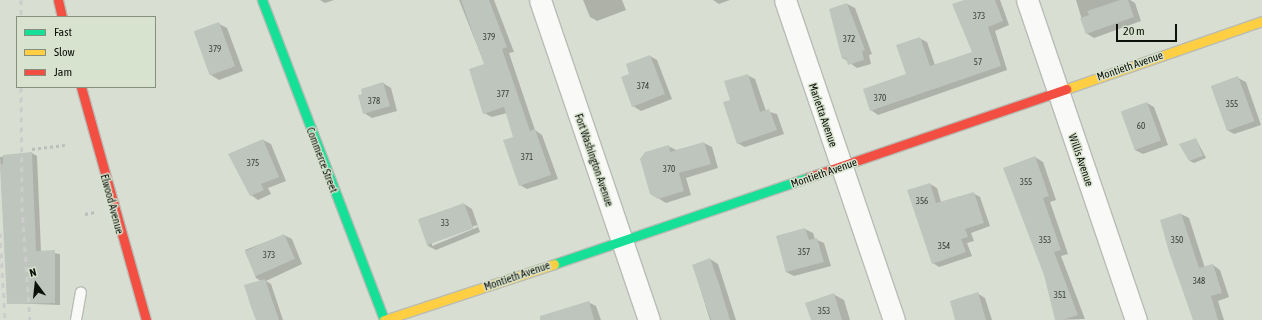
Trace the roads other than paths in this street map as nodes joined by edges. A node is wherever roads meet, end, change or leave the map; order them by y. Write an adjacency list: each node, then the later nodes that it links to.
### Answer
1 (58, 0): 6 (street)
2 (262, 0): 15 (street, Commerce Street)
3 (540, 0): 11 (street, Fort Washington Avenue)
4 (784, 0): 10 (street, Marietta Avenue)
5 (1026, 0): 9 (street, Willis Avenue)
6 (62, 16)
7 (1262, 21): 9 (street, Montieth Avenue)
8 (81, 88): 14 (street, Elwood Avenue)
9 (1057, 93): 10 (street, Montieth Avenue); 18 (street, Willis Avenue)
10 (841, 167): 11 (street, Montieth Avenue); 17 (street, Marietta Avenue)
11 (622, 242): 15 (street, Montieth Avenue); 16 (street, Fort Washington Avenue)
12 (81, 292): 13 (lane)
13 (76, 320)
14 (146, 320)
15 (384, 320)
16 (649, 320)
17 (894, 320)
18 (1136, 320)

